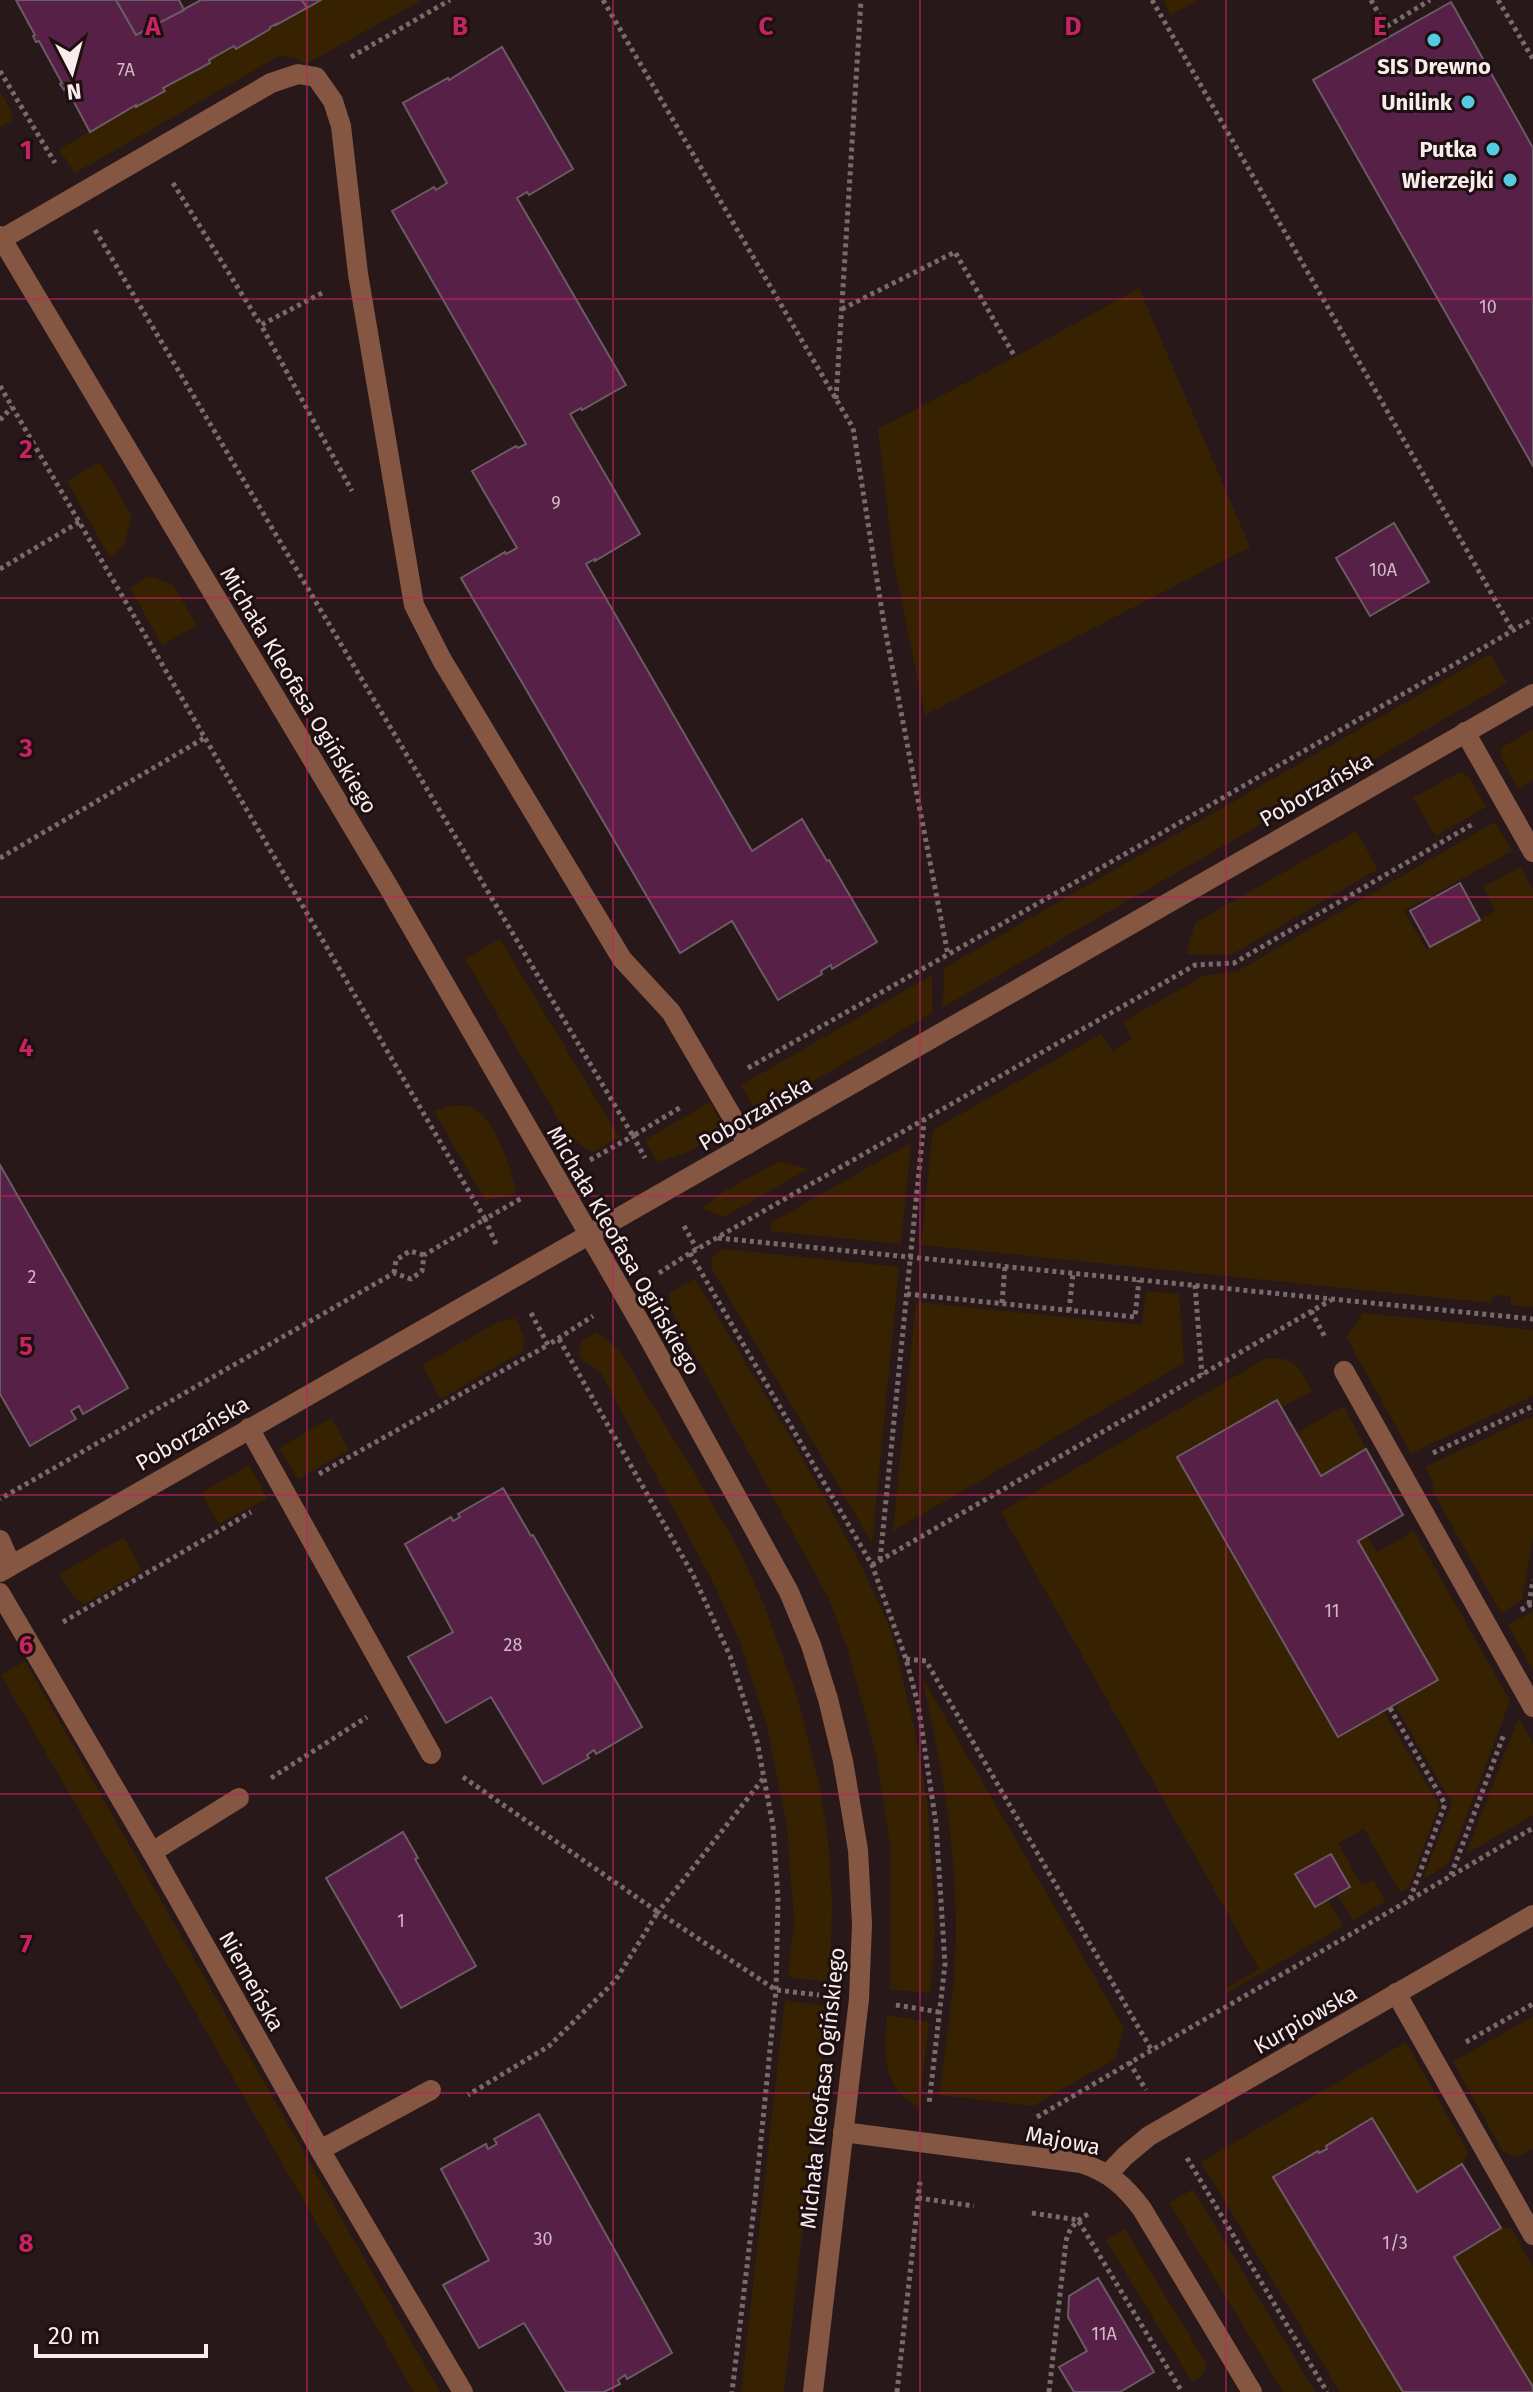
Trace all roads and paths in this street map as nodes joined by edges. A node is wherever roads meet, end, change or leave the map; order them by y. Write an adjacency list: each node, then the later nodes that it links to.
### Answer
1 (450, 0): 9 (path)
2 (603, 0): 19 (path)
3 (861, 0): 15 (path)
4 (1152, 0): 26 (path)
5 (1371, 0): 6 (path)
6 (1430, 0)
7 (1498, 0): 8 (path)
8 (1533, 59)
9 (345, 61)
10 (0, 71): 12 (path)
11 (153, 150): 12 (street); 14 (street); 16 (path)
12 (75, 195): 13 (street); 34 (path)
13 (1, 237): 37 (street, Michała Kleofasa Ogińskiego)
14 (358, 274): 16 (path); 34 (street)
15 (841, 310): 17 (path); 19 (path)
16 (261, 325): 22 (path)
17 (1015, 357)
18 (0, 386): 20 (path)
19 (836, 400): 33 (path)
20 (12, 407): 21 (path); 23 (path)
21 (0, 420)
22 (353, 493)
23 (79, 522): 24 (path); 29 (path)
24 (0, 569)
25 (1533, 619): 26 (path)
26 (1513, 631): 33 (path)
27 (1533, 694): 28 (street, Poborzańska)
28 (1465, 732): 30 (street); 36 (street, Poborzańska)
29 (206, 737): 32 (path); 40 (path)
30 (1506, 805): 31 (street); 35 (path)
31 (1533, 852)
32 (0, 858)
33 (948, 955): 34 (path)
34 (715, 1087): 36 (street)
35 (924, 1120): 38 (path); 41 (path)
36 (748, 1144): 37 (street, Poborzańska)
37 (588, 1233): 45 (street, Poborzańska); 49 (street, Michała Kleofasa Ogińskiego)
38 (717, 1237): 39 (path); 41 (path)
39 (690, 1253): 49 (path); 63 (path)
40 (424, 1255): 43 (path); 43 (path)
41 (910, 1256): 42 (path); 48 (path)
42 (1005, 1266): 44 (path); 51 (path)
43 (394, 1273): 60 (path)
44 (1073, 1273): 46 (path); 52 (path)
45 (512, 1277): 54 (path); 58 (street, Poborzańska)
46 (1139, 1280): 47 (path); 52 (path)
47 (1195, 1285): 50 (path); 56 (path)
48 (907, 1294): 51 (path); 62 (path)
49 (624, 1296): 54 (path); 92 (street, Michała Kleofasa Ogińskiego)
50 (1332, 1299): 53 (path); 56 (path)
51 (1002, 1303): 52 (path)
52 (1069, 1311)
53 (1533, 1319)
54 (559, 1339): 74 (path)
55 (1344, 1371): 59 (street)
56 (1202, 1375): 62 (path)
57 (1533, 1406): 59 (path)
58 (249, 1428): 64 (street, Poborzańska); 70 (street)
59 (1400, 1469): 69 (street)
60 (0, 1499)
61 (0, 1540): 64 (street)
62 (880, 1560): 63 (path)
63 (872, 1565): 68 (path)
64 (6, 1568)
65 (1533, 1580): 67 (path)
66 (0, 1593): 77 (street, Niemeńska)
67 (1529, 1605)
68 (906, 1659): 85 (path); 90 (path)
69 (1522, 1688): 71 (street); 78 (path)
70 (399, 1697): 73 (street); 75 (path)
71 (1533, 1707)
72 (1390, 1708): 79 (path)
73 (431, 1754): 80 (path)
74 (764, 1779): 80 (path); 82 (path)
75 (239, 1798): 77 (street)
76 (1533, 1828): 78 (path)
77 (152, 1852): 94 (street, Niemeńska)
78 (1450, 1876): 79 (path)
79 (1409, 1900): 85 (path)
80 (658, 1912): 82 (path); 88 (path)
81 (1533, 1915): 83 (street, Kurpiowska)
82 (776, 1990): 104 (path)
83 (1396, 1993): 86 (street); 96 (street, Kurpiowska)
84 (1533, 2004): 86 (path)
85 (1151, 2049): 87 (path)
86 (1434, 2061): 102 (street)
87 (1129, 2062): 89 (path); 91 (path)
88 (431, 2090): 94 (street)
89 (1148, 2094)
90 (928, 2113)
91 (1035, 2118)
92 (843, 2132): 96 (street, Majowa); 105 (street, Michała Kleofasa Ogińskiego)
93 (1180, 2147): 110 (path)
94 (320, 2150): 103 (street, Niemeńska)
95 (922, 2170): 97 (path)
96 (1108, 2174): 109 (street, Majowa)
97 (918, 2198): 98 (path); 106 (path)
98 (974, 2206)
99 (1096, 2209): 101 (path)
100 (1032, 2213): 101 (path)
101 (1078, 2220): 107 (path); 108 (path)
102 (1533, 2235)
103 (463, 2392)
104 (732, 2392)
105 (813, 2392)
106 (897, 2392)
107 (1049, 2392)
108 (1182, 2392)
109 (1252, 2392)
110 (1327, 2392)

